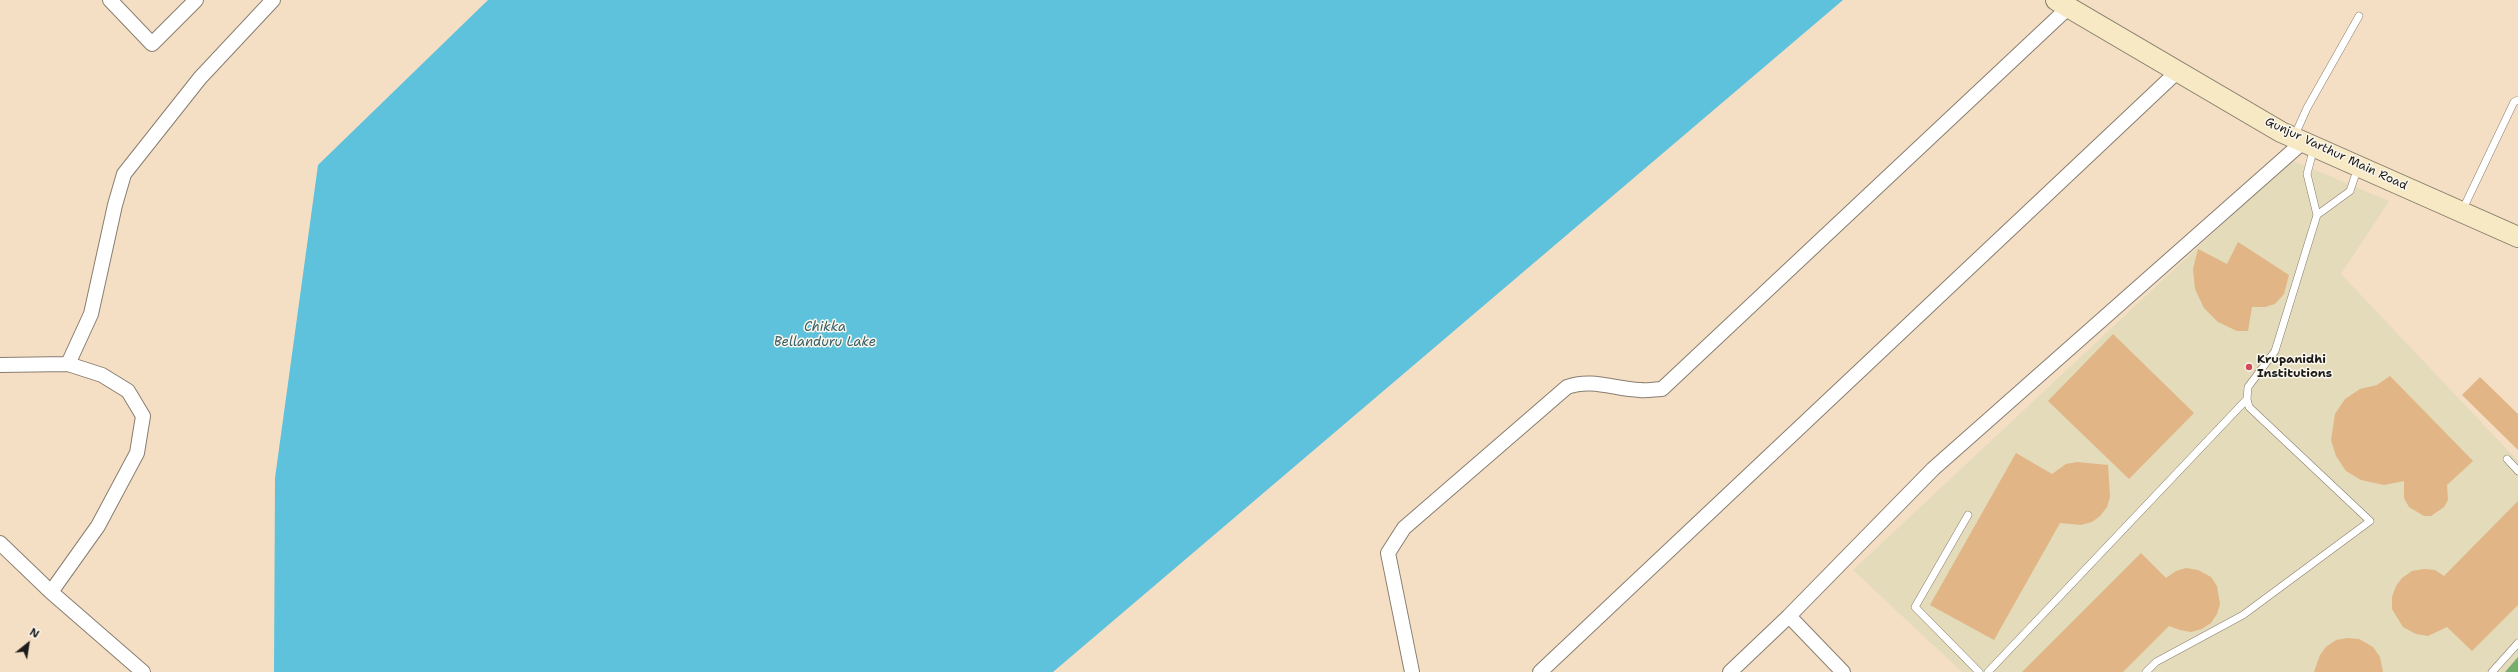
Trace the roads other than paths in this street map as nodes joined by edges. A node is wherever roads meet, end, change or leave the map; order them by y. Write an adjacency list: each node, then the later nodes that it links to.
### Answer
1 (110, 0): 2 (street)
2 (196, 0)
3 (273, 0): 13 (street)
4 (2063, 2): 6 (main road, Gunjur Varthur Main Road); 24 (street)
5 (2359, 16): 8 (lane)
6 (2178, 71): 8 (main road, Gunjur Varthur Main Road); 25 (street)
7 (2518, 100): 10 (lane)
8 (2304, 141): 9 (main road, Gunjur Varthur Main Road); 11 (lane); 21 (street)
9 (2358, 165): 10 (main road, Gunjur Varthur Main Road); 11 (lane)
10 (2461, 212): 12 (main road, Gunjur Varthur Main Road)
11 (2317, 215): 15 (lane)
12 (2518, 237)
13 (68, 364): 14 (street); 20 (street)
14 (0, 365)
15 (2246, 398): 29 (lane); 30 (lane)
16 (2507, 459): 17 (lane)
17 (2518, 471)
18 (1968, 515): 28 (lane)
19 (0, 543): 20 (street)
20 (51, 592): 23 (street)
21 (1788, 616): 26 (street); 27 (street)
22 (2518, 643): 31 (lane)
23 (143, 672)
24 (1412, 672)
25 (1540, 672)
26 (1730, 672)
27 (1843, 672)
28 (1980, 672)
29 (1988, 672)
30 (2146, 672)
31 (2492, 672)

